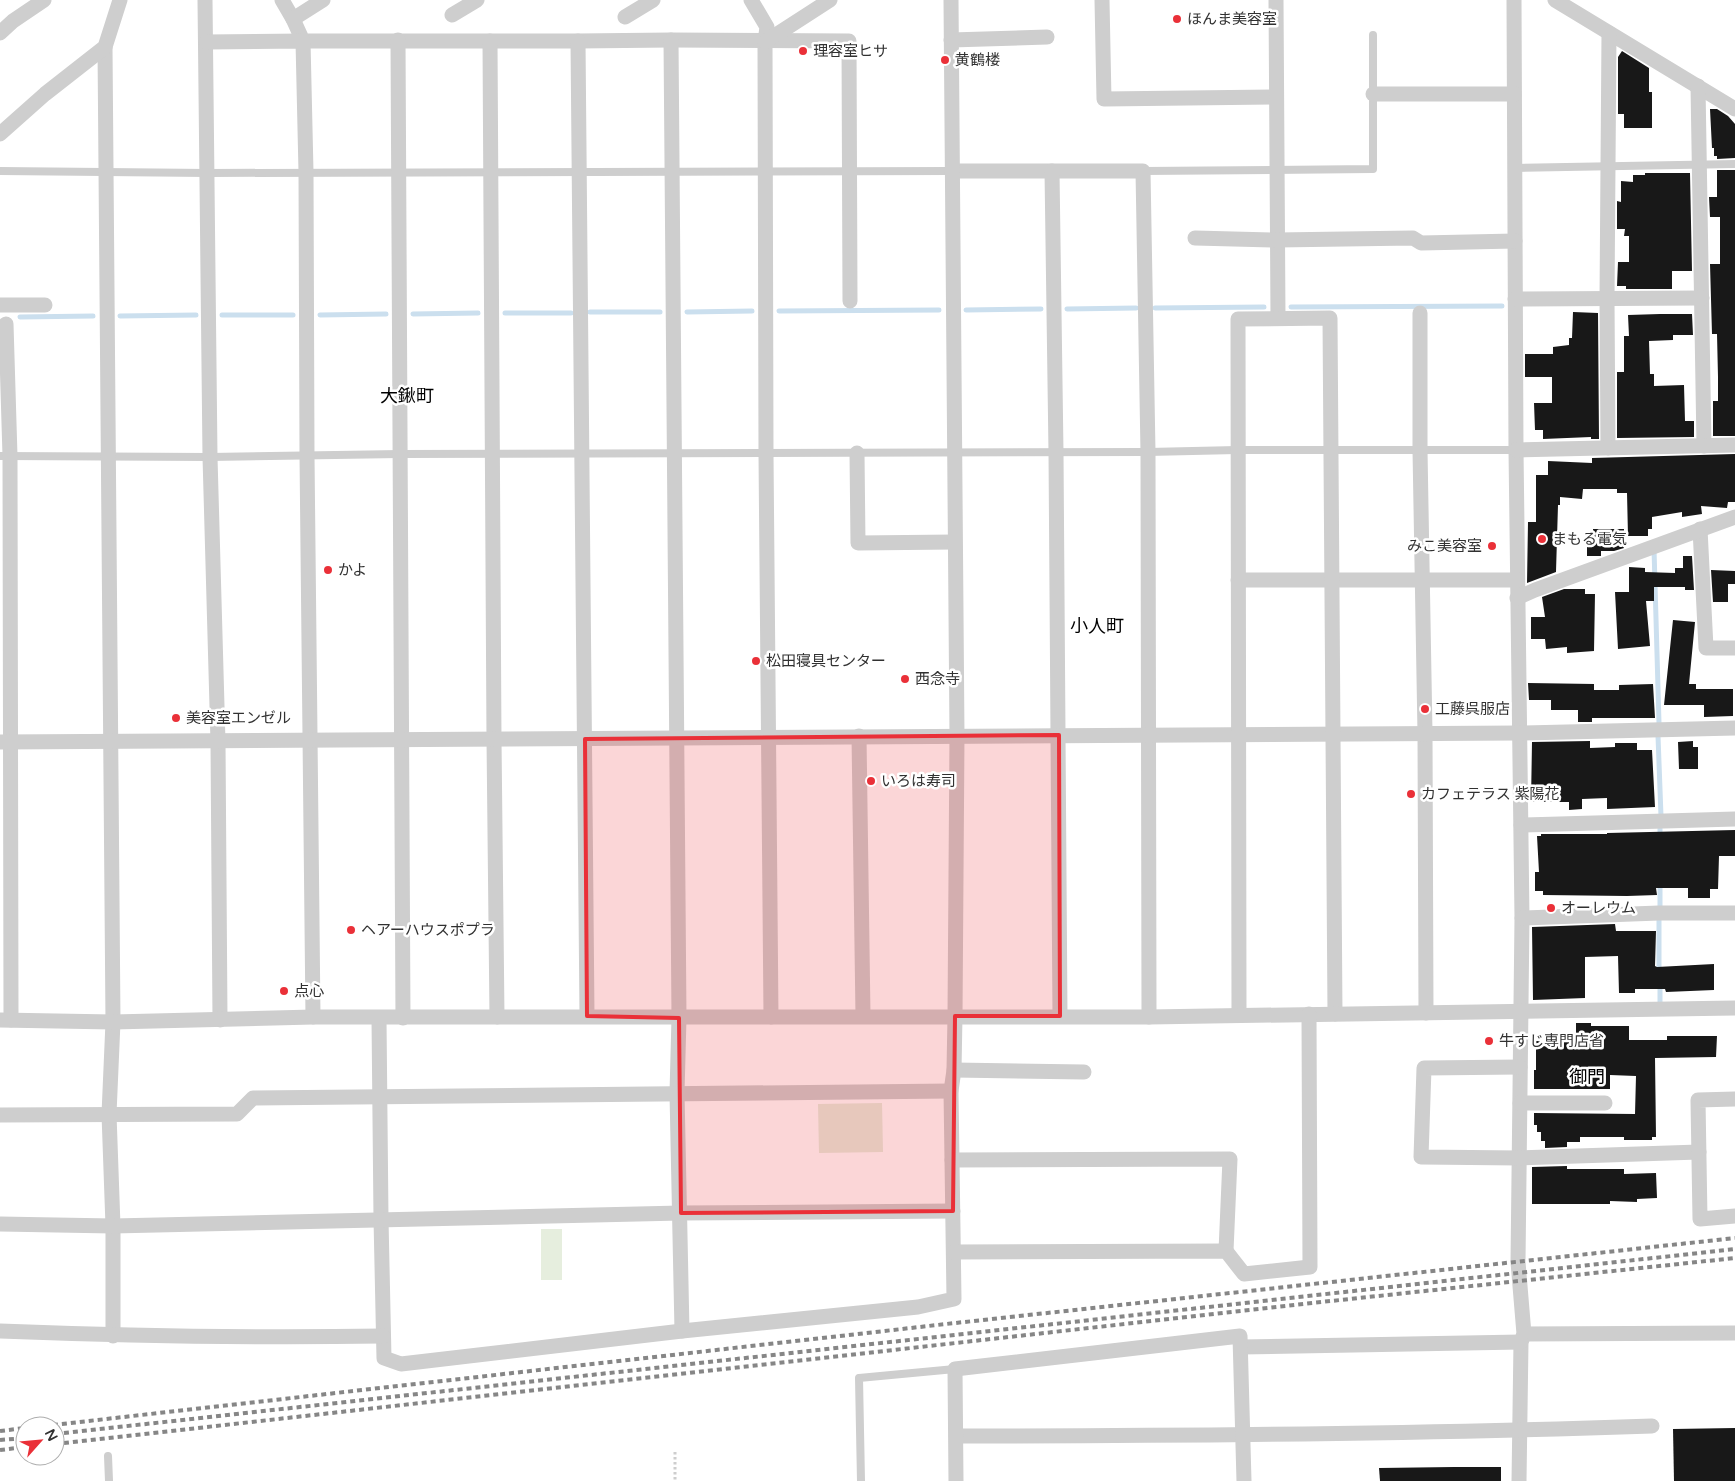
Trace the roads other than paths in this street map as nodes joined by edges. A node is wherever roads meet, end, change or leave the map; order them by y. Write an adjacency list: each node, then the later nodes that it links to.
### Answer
1 (44, 0): 18 (street)
2 (120, 0): 30 (street)
3 (205, 0): 28 (street)
4 (282, 0): 17 (street)
5 (323, 0): 17 (street)
6 (477, 0): 15 (street)
7 (653, 0): 16 (street)
8 (751, 0): 29 (street)
9 (830, 0): 29 (street)
10 (951, 0): 24 (street)
11 (1102, 0): 34 (street)
12 (1276, 0): 34 (street)
13 (1514, 0): 33 (street)
14 (1555, 0): 19 (street)
15 (452, 15)
16 (626, 17)
17 (293, 19): 25 (street)
18 (0, 33)
19 (1609, 33): 31 (street); 39 (street)
20 (1373, 35): 32 (lane)
21 (1048, 37): 24 (street)
22 (398, 40): 25 (street); 26 (street); 53 (street)
23 (672, 40): 27 (street); 29 (street); 47 (street)
24 (951, 40): 48 (street)
25 (303, 41): 28 (street); 52 (street)
26 (490, 41): 27 (street); 45 (street)
27 (578, 41): 46 (street)
28 (206, 42): 54 (street)
29 (765, 42): 42 (street); 43 (street)
30 (105, 47): 36 (street); 51 (street)
31 (1698, 86): 35 (street); 37 (street)
32 (1373, 94): 33 (street); 41 (lane)
33 (1514, 94): 40 (street)
34 (1276, 97): 41 (street)
35 (1735, 108)
36 (0, 134)
37 (1700, 164): 38 (lane); 39 (lane); 58 (street)
38 (1735, 164)
39 (1608, 167): 40 (lane); 60 (street)
40 (1515, 168): 57 (street)
41 (1277, 169): 50 (lane); 56 (street)
42 (766, 170): 43 (lane); 47 (lane); 81 (street)
43 (850, 170): 48 (lane); 61 (street)
44 (0, 171): 51 (lane)
45 (490, 171): 46 (lane); 53 (lane); 80 (street)
46 (579, 171): 47 (lane); 82 (street)
47 (672, 171): 77 (street)
48 (952, 171): 49 (street); 74 (street)
49 (1052, 171): 50 (street); 75 (street)
50 (1143, 171): 76 (street)
51 (106, 172): 54 (lane); 85 (street)
52 (306, 172): 53 (lane); 54 (lane); 84 (street)
53 (398, 172): 79 (street)
54 (208, 173): 86 (street)
55 (1195, 238): 56 (street)
56 (1277, 240): 57 (street); 65 (street)
57 (1515, 241): 59 (street)
58 (1702, 298): 60 (street); 68 (street)
59 (1515, 299): 60 (street); 73 (street)
60 (1607, 299): 69 (street)
61 (850, 301)
62 (3, 305): 63 (street); 66 (lane)
63 (45, 305)
64 (1420, 313): 72 (street)
65 (1278, 318): 70 (street); 71 (street)
66 (6, 324): 83 (street)
67 (1735, 445): 68 (street)
68 (1704, 446): 69 (street)
69 (1608, 448): 73 (street)
70 (1237, 450): 71 (lane); 76 (lane); 91 (street)
71 (1331, 450): 72 (lane); 92 (street)
72 (1420, 450): 73 (lane); 90 (street)
73 (1516, 450): 93 (street)
74 (953, 452): 75 (lane); 78 (lane); 89 (street)
75 (1056, 452): 76 (lane); 103 (street)
76 (1148, 452): 100 (street)
77 (674, 453): 81 (lane); 82 (lane); 105 (street)
78 (857, 453): 81 (lane); 89 (street)
79 (400, 454): 80 (lane); 84 (lane); 110 (street)
80 (492, 454): 82 (lane); 108 (street)
81 (766, 454): 106 (street)
82 (582, 455): 109 (street)
83 (5, 456): 85 (lane); 111 (street)
84 (307, 456): 86 (lane); 107 (street)
85 (108, 457): 86 (lane); 112 (street)
86 (210, 457): 113 (street)
87 (1735, 517): 88 (street)
88 (1700, 529): 94 (street); 95 (street)
89 (954, 542): 102 (street)
90 (1422, 579): 92 (street); 93 (street); 99 (street)
91 (1238, 580): 92 (street); 101 (street)
92 (1332, 580): 98 (street)
93 (1517, 580): 94 (street)
94 (1517, 598): 97 (street)
95 (1735, 648)
96 (1735, 728): 97 (street)
97 (1519, 732): 99 (street); 115 (street)
98 (1333, 733): 99 (street); 101 (street); 122 (street)
99 (1425, 733): 120 (street)
100 (1149, 734): 101 (street); 103 (street); 130 (street)
101 (1239, 734): 123 (street)
102 (957, 735): 103 (street); 104 (street); 126 (street)
103 (1059, 735): 127 (street)
104 (859, 736): 106 (street); 125 (street)
105 (676, 737): 106 (street); 109 (street); 133 (street)
106 (768, 737): 129 (street)
107 (310, 739): 110 (street); 113 (street); 131 (street)
108 (494, 739): 109 (street); 110 (street); 128 (street)
109 (584, 739): 124 (street)
110 (400, 740): 132 (street)
111 (5, 742): 112 (street); 135 (street)
112 (110, 742): 113 (street); 137 (street)
113 (218, 742): 136 (street)
114 (1735, 819): 115 (street)
115 (1520, 825): 117 (street)
116 (1735, 913): 117 (street)
117 (1522, 918): 119 (street)
118 (1735, 1008): 119 (street)
119 (1521, 1012): 120 (street); 138 (street)
120 (1426, 1013): 122 (street)
121 (1309, 1014): 122 (street); 123 (street); 158 (street)
122 (1335, 1014)
123 (1239, 1015): 130 (street)
124 (586, 1016): 128 (street); 133 (street)
125 (863, 1016): 126 (street); 129 (street)
126 (955, 1016): 127 (street); 139 (street)
127 (1060, 1016): 130 (street)
128 (498, 1017): 132 (street)
129 (771, 1017): 133 (street)
130 (1149, 1017)
131 (314, 1018): 134 (street); 136 (street)
132 (403, 1018): 134 (street)
133 (679, 1018): 142 (street)
134 (380, 1019): 143 (street)
135 (5, 1020): 137 (street)
136 (220, 1020): 137 (street)
137 (113, 1022): 147 (street)
138 (1520, 1067): 145 (street); 150 (street)
139 (954, 1070): 140 (street); 141 (street)
140 (1084, 1072)
141 (951, 1091): 142 (street); 151 (street)
142 (677, 1093): 143 (street); 153 (street)
143 (381, 1097): 147 (street); 155 (street)
144 (1735, 1099): 149 (street)
145 (1520, 1103): 146 (street); 150 (street)
146 (1605, 1104)
147 (109, 1114): 148 (street); 157 (street)
148 (0, 1115)
149 (1699, 1152): 150 (street); 154 (street)
150 (1519, 1158): 165 (street)
151 (952, 1160): 152 (street); 158 (street)
152 (953, 1211): 153 (street); 159 (street)
153 (680, 1213): 155 (street); 161 (street)
154 (1735, 1216)
155 (381, 1220): 157 (street); 164 (street)
156 (0, 1224): 157 (street)
157 (113, 1226): 163 (street)
158 (1226, 1251): 159 (street)
159 (954, 1252): 161 (street)
160 (0, 1331): 163 (street)
161 (682, 1331): 164 (street)
162 (1735, 1333): 165 (street)
163 (113, 1336): 164 (street)
164 (383, 1336)
165 (1522, 1338): 166 (street); 169 (street)
166 (1240, 1347): 167 (street); 171 (street)
167 (956, 1369): 170 (street); 174 (lane)
168 (1652, 1426): 169 (street)
169 (1519, 1431): 171 (street); 177 (street)
170 (956, 1436): 171 (street); 175 (street)
171 (1244, 1436): 176 (street)
172 (108, 1456): 173 (lane)
173 (109, 1481)
174 (861, 1481)
175 (956, 1481)
176 (1244, 1481)
177 (1519, 1481)

